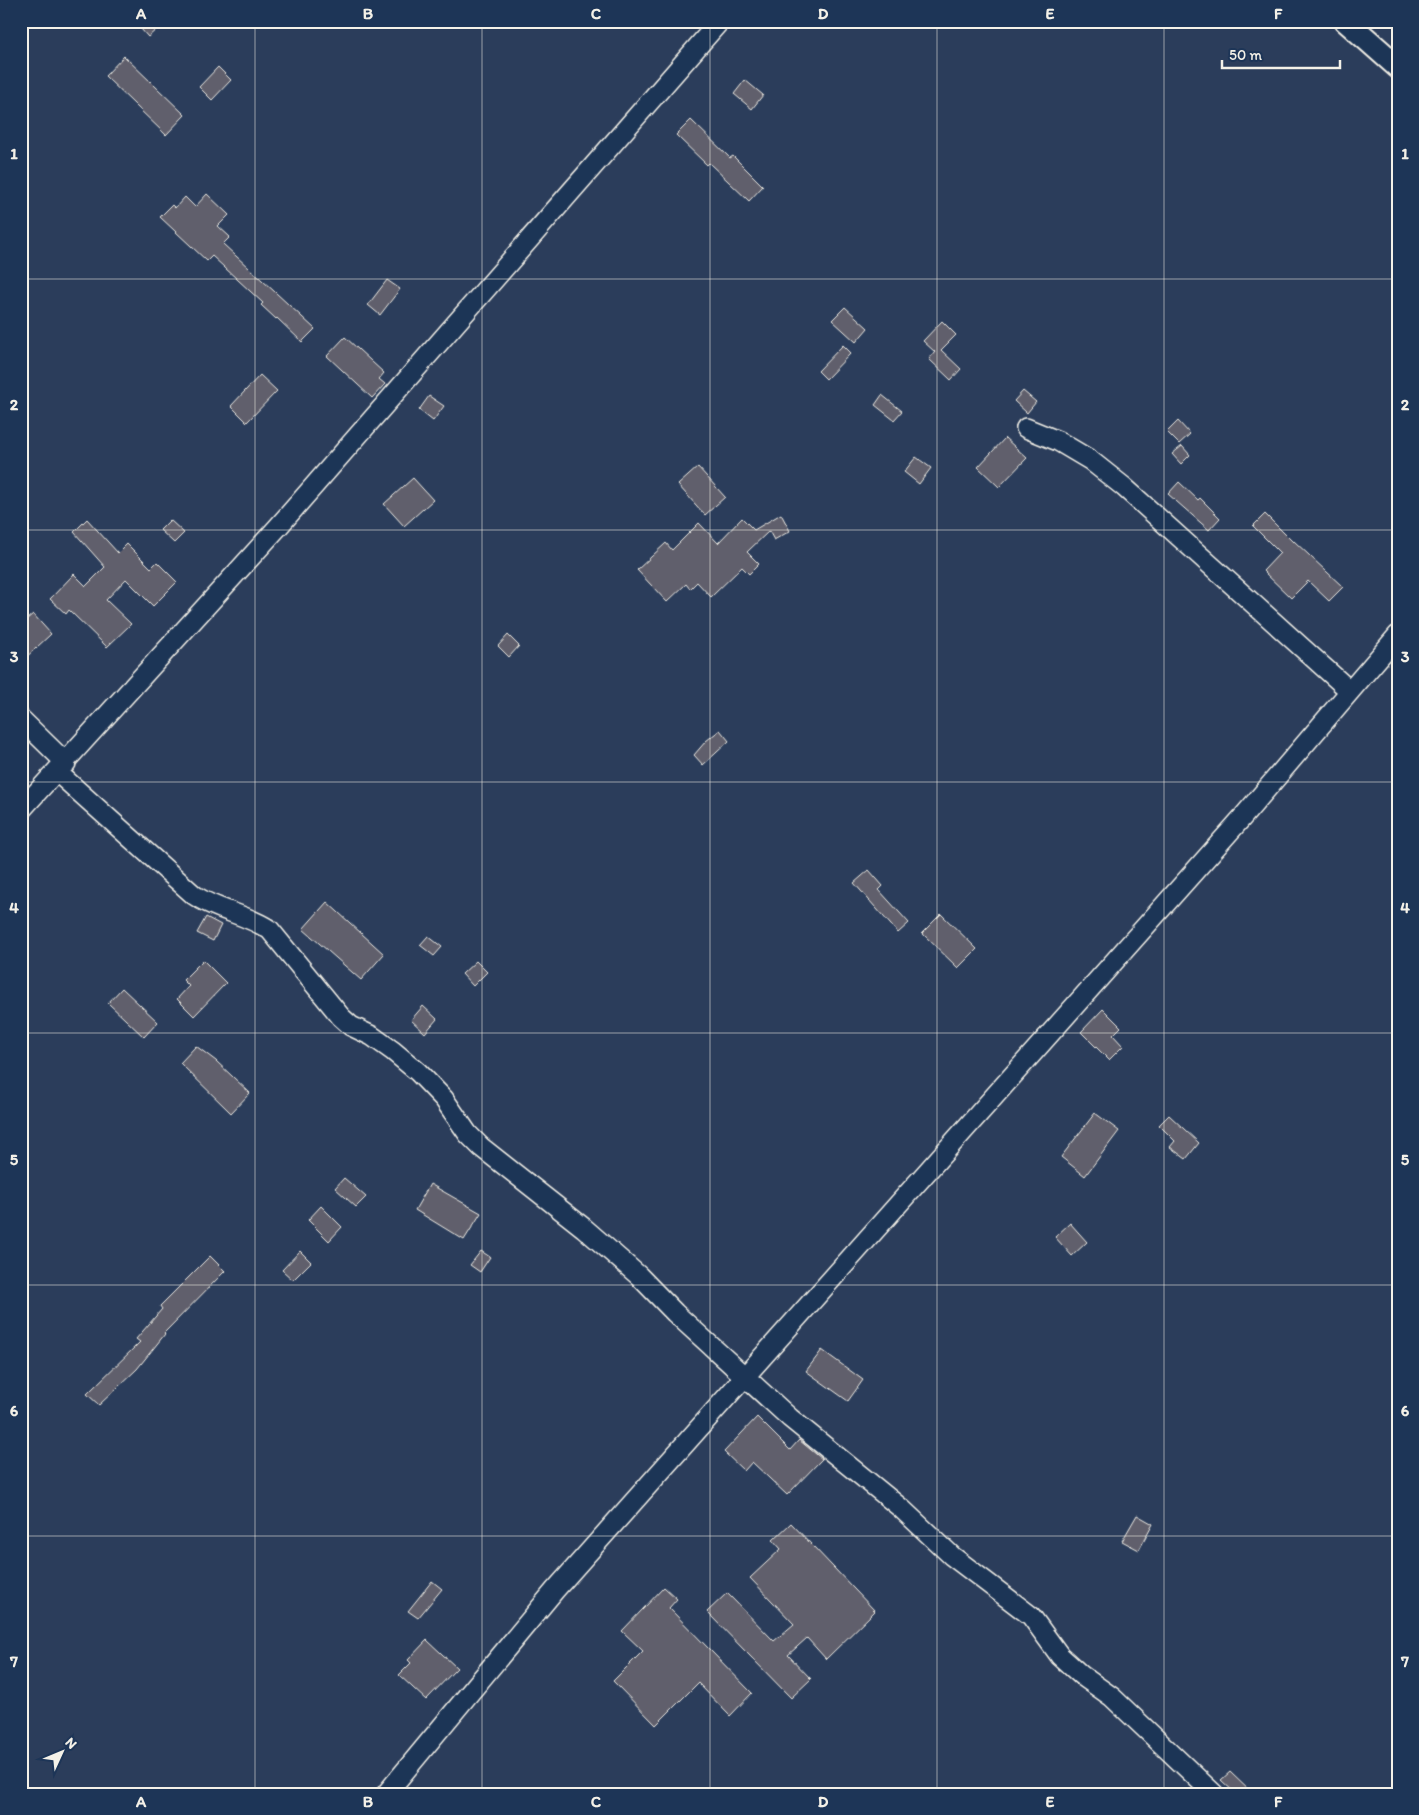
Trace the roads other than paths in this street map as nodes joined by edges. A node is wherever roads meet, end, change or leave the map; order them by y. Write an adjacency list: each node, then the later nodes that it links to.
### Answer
1 (720, 21): 8 (street)
2 (1346, 21): 3 (main road)
3 (1398, 68)
4 (1026, 428): 6 (street)
5 (1398, 635): 6 (street)
6 (1350, 691): 10 (street)
7 (21, 719): 8 (street)
8 (61, 768): 9 (street); 10 (street)
9 (21, 810)
10 (744, 1377): 11 (street); 12 (street)
11 (386, 1794)
12 (1214, 1794)

